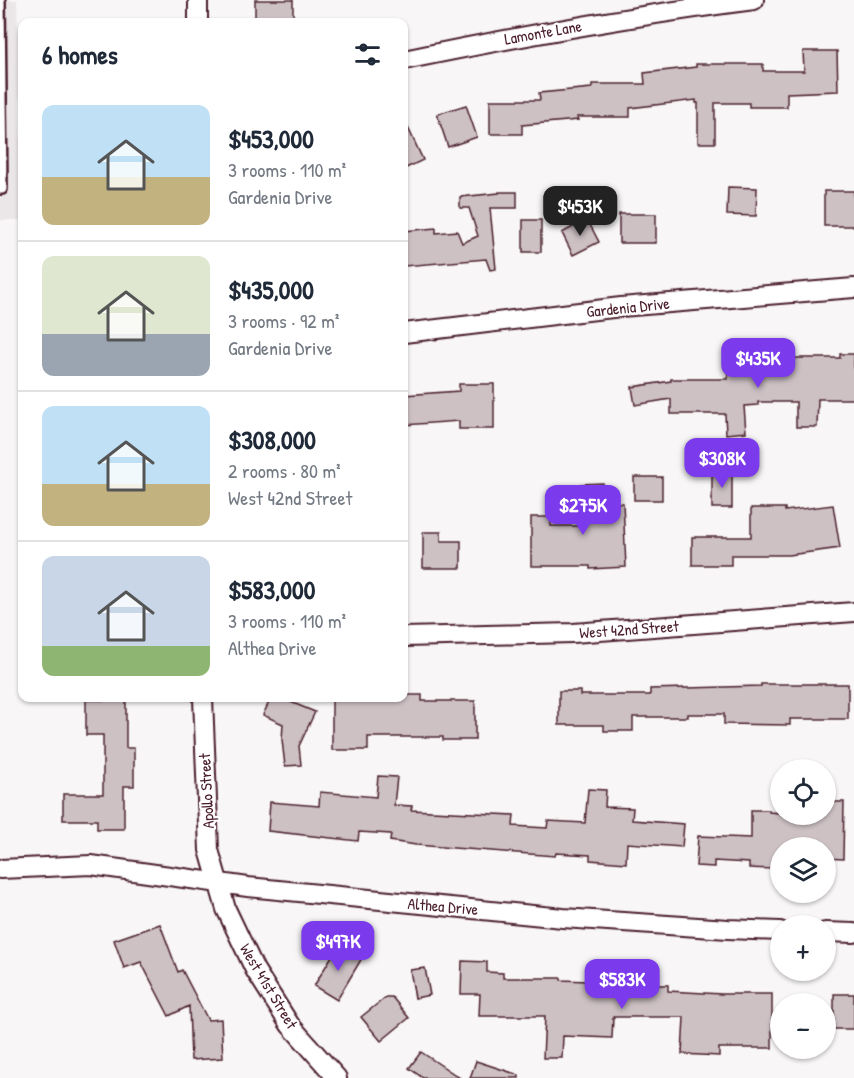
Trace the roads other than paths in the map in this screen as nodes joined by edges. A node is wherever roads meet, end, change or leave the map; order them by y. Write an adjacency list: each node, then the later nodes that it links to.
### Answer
1 (0, 0): 6 (lane)
2 (198, 0): 4 (street)
3 (754, 0): 5 (street, Lamonte Lane)
4 (198, 18)
5 (408, 59)
6 (0, 189)
7 (854, 288): 8 (street, Gardenia Drive)
8 (408, 333)
9 (854, 612): 10 (street, West 42nd Street)
10 (408, 637)
11 (203, 702): 13 (street, Apollo Street)
12 (0, 868): 13 (street, Althea Drive)
13 (219, 884): 14 (street, Althea Drive); 17 (street, West 41st Street)
14 (770, 931)
15 (836, 932): 16 (street)
16 (854, 933)
17 (337, 1078)

